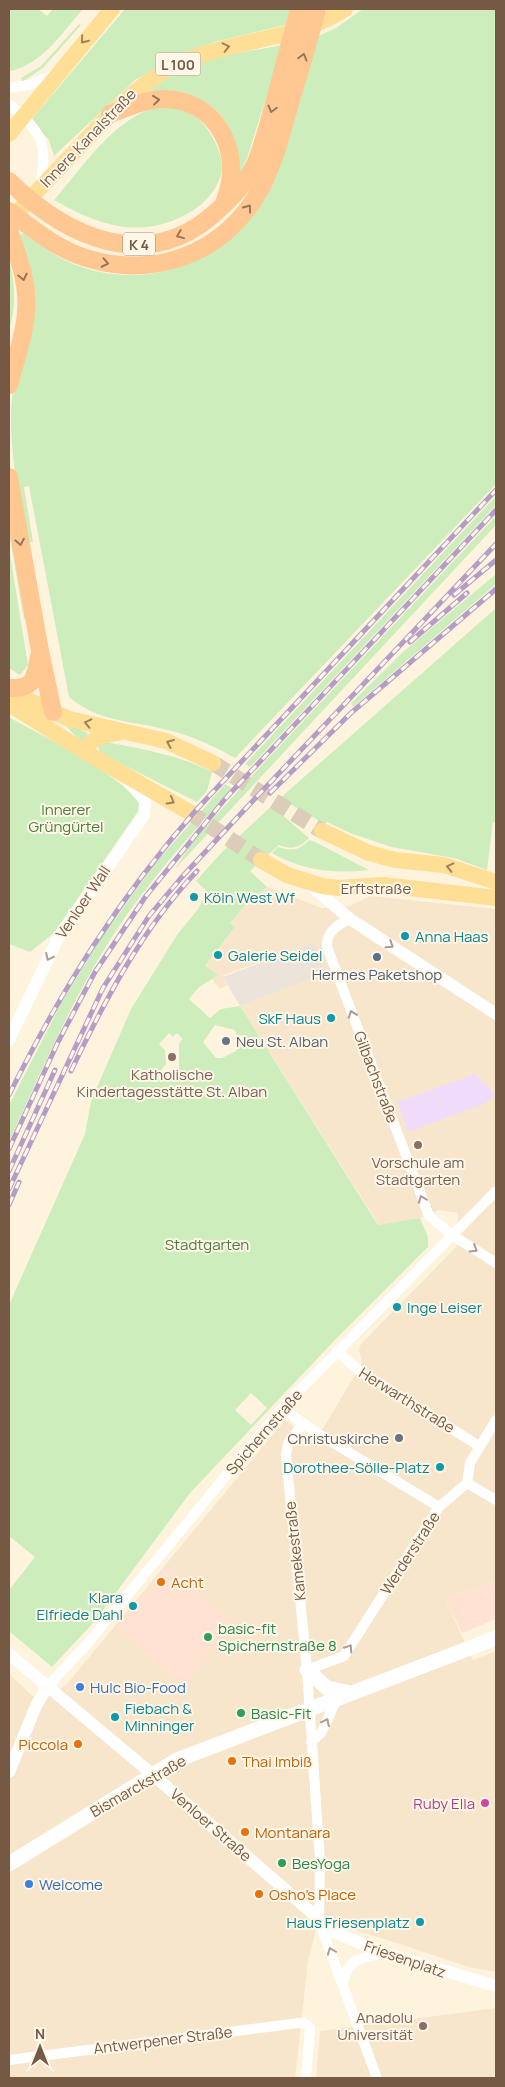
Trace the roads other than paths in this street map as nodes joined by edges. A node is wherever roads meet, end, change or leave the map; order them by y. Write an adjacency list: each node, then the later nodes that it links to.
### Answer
1 (112, 9): 5 (main road, one-way to 5)
2 (299, 9): 13 (highway, one-way to 13)
3 (317, 9): 14 (highway, one-way to 3)
4 (345, 9): 8 (main road, Innere Kanalstraße / L 100, one-way to 4)
5 (58, 73): 6 (street); 9 (main road)
6 (9, 88)
7 (9, 104): 9 (street)
8 (110, 114): 12 (main road, Innere Kanalstraße / L 100); 13 (highway, one-way to 13)
9 (23, 116): 10 (main road); 12 (street)
10 (9, 134)
11 (9, 181): 13 (highway, K 4, one-way to 11)
12 (39, 189): 15 (main road, Innere Kanalstraße / L 100)
13 (220, 208)
14 (9, 211)
15 (9, 222)
16 (9, 230): 17 (highway, one-way to 17)
17 (9, 385)
18 (9, 477): 19 (highway, one-way to 19)
19 (40, 651): 20 (highway); 22 (highway)
20 (9, 689): 22 (main road)
21 (9, 704): 24 (main road)
22 (53, 712): 23 (main road, one-way to 22); 24 (main road)
23 (124, 731): 25 (main road); 26 (main road, one-way to 23)
24 (65, 740): 25 (main road)
25 (87, 753): 27 (main road)
26 (213, 763)
27 (122, 773): 28 (main road, one-way to 28); 36 (street, Venloer Wall, one-way to 36)
28 (189, 812)
29 (322, 831): 32 (main road, Erftstraße, one-way to 29)
30 (261, 860): 31 (main road, Erftstraße)
31 (308, 882): 33 (main road, Erftstraße); 34 (street)
32 (496, 882)
33 (496, 898)
34 (350, 919): 35 (street, one-way to 35); 38 (street, Gilbachstraße, one-way to 34)
35 (496, 1014)
36 (9, 1040)
37 (496, 1191): 38 (street, Spichernstraße)
38 (452, 1235): 39 (street, Gilbachstraße, one-way to 39); 40 (street, Spichernstraße)
39 (496, 1263)
40 (337, 1351): 41 (street, Spichernstraße); 44 (street, Herwarthstraße)
41 (282, 1408): 43 (street); 51 (street, Spichernstraße)
42 (496, 1420): 44 (street)
43 (303, 1424): 47 (street); 50 (street, Kamekestraße)
44 (479, 1446): 45 (street)
45 (467, 1482): 46 (street); 47 (street, Werderstraße)
46 (496, 1500)
47 (439, 1507): 50 (street, Werderstraße, one-way to 47)
48 (496, 1638): 52 (main road, Bismarckstraße)
49 (9, 1654): 51 (street, Venloer Straße)
50 (307, 1670): 52 (main road); 53 (street, Kamekestraße)
51 (47, 1687): 55 (street); 56 (street, Venloer Straße)
52 (344, 1696): 53 (main road, Bismarckstraße); 54 (street, one-way to 52)
53 (309, 1710): 54 (street, Kamekestraße); 56 (main road, Bismarckstraße)
54 (311, 1742): 58 (street, Kamekestraße)
55 (9, 1772)
56 (152, 1774): 57 (main road, Bismarckstraße); 58 (street, Venloer Straße)
57 (10, 1863)
58 (319, 1921): 59 (street, Friesenplatz); 60 (street, one-way to 58)
59 (384, 1953): 60 (street); 61 (street, Friesenplatz)
60 (343, 1982): 64 (street)
61 (496, 1986)
62 (9, 2060): 63 (street, Antwerpener Straße)
63 (306, 2078)
64 (377, 2078)

